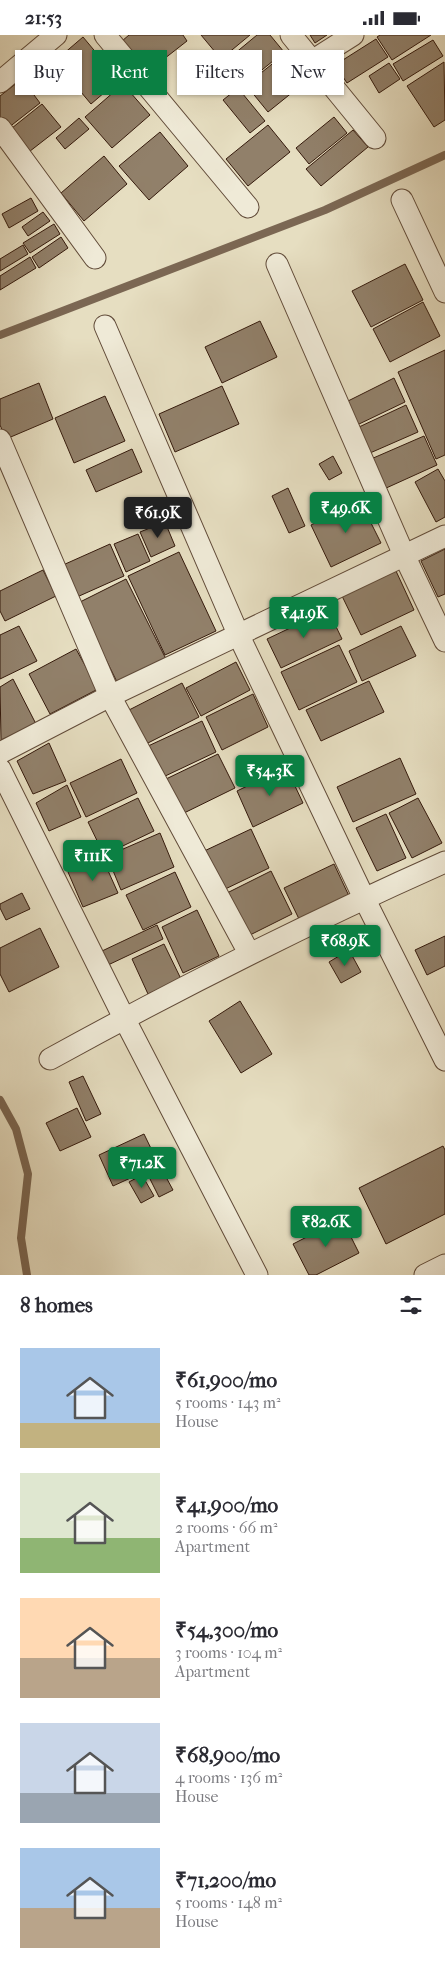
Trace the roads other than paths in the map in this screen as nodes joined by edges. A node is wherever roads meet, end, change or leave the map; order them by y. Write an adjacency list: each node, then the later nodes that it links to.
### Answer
1 (56, 35): 7 (street)
2 (105, 35): 12 (street)
3 (291, 35): 5 (street)
4 (353, 35): 6 (street)
5 (303, 50)
6 (329, 50)
7 (0, 81)
8 (339, 95): 10 (street)
9 (0, 128): 13 (street)
10 (375, 139)
11 (402, 200): 15 (street)
12 (248, 207)
13 (95, 258)
14 (277, 263): 19 (street)
15 (445, 292)
16 (105, 326): 20 (street)
17 (0, 440): 22 (street)
18 (445, 536): 19 (street)
19 (404, 555): 20 (street); 21 (street)
20 (239, 636): 22 (street); 26 (street)
21 (445, 641)
22 (110, 696): 23 (street); 27 (street)
23 (0, 753)
24 (0, 769): 28 (street)
25 (445, 862): 26 (street)
26 (364, 898): 27 (street); 30 (street)
27 (250, 953): 28 (street)
28 (124, 1018): 29 (street); 32 (street)
29 (50, 1059)
30 (445, 1060)
31 (445, 1265): 33 (street)
32 (257, 1275)
33 (425, 1275)

